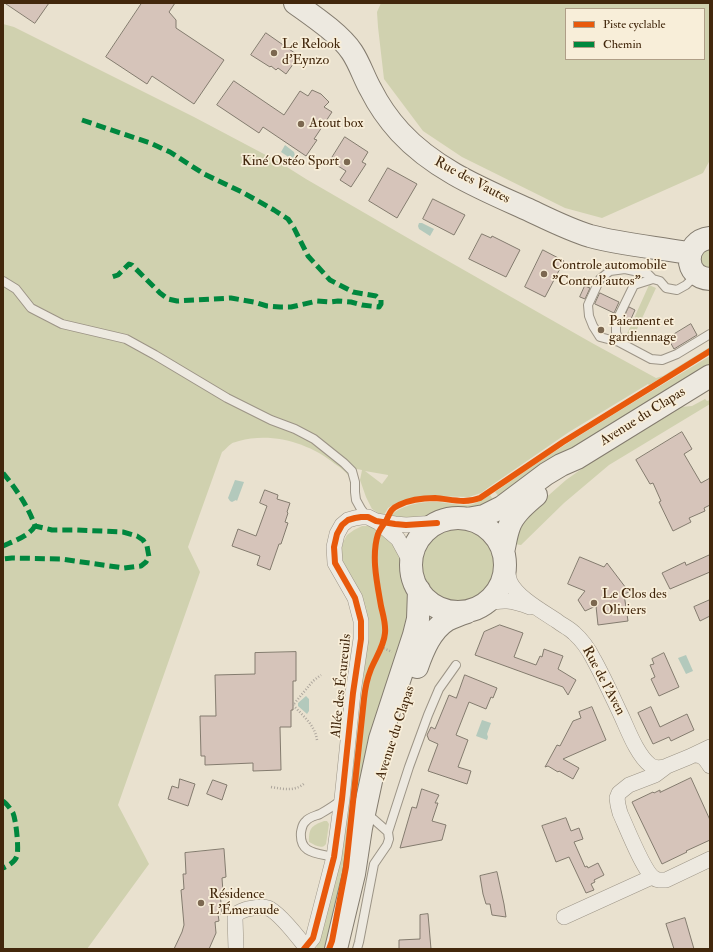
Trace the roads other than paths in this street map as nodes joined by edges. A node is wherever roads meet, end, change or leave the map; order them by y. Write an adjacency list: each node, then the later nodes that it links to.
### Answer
1 (295, 3): 3 (main road, Rue des Vautes)
2 (710, 238): 3 (main road)
3 (699, 269): 4 (lane)
4 (653, 279): 7 (lane); 7 (lane)
5 (3, 282): 10 (lane)
6 (710, 334): 7 (lane)
7 (620, 342)
8 (710, 376): 9 (main road, Avenue du Clapas)
9 (577, 458): 11 (main road, Avenue du Clapas); 13 (main road, Avenue du Clapas)
10 (372, 519): 12 (street, Allée des Écureuils); 14 (street); 25 (street, Allée des Écureuils)
11 (467, 519): 12 (main road); 13 (main road)
12 (437, 523): 14 (main road)
13 (504, 558): 16 (main road); 17 (street, Rue de l'Aven)
14 (411, 563): 15 (main road)
15 (419, 590): 16 (main road); 30 (main road, Avenue du Clapas)
16 (476, 608): 17 (street, Rue de l'Aven); 26 (main road, Avenue du Clapas)
17 (540, 610): 19 (street, Rue de l'Aven)
18 (456, 665): 27 (lane)
19 (636, 747): 22 (street, Rue de l'Aven); 24 (street, Rue de l'Aven)
20 (710, 747): 21 (street, Rue de l'Aven)
21 (695, 755): 22 (street, Rue de l'Aven); 23 (street)
22 (667, 766): 24 (street, Rue de l'Aven)
23 (710, 766)
24 (629, 785): 31 (street, Rue de l'Aven)
25 (342, 799): 28 (street, Allée des Écureuils); 28 (lane)
26 (371, 817): 27 (lane); 30 (main road, Avenue du Clapas)
27 (388, 832): 36 (lane)
28 (334, 857): 33 (street, Allée des Écureuils)
29 (710, 859): 31 (street)
30 (354, 874): 35 (main road, Avenue du Clapas)
31 (652, 877): 32 (street)
32 (564, 917)
33 (304, 948): 34 (street, Allée des Écureuils)
34 (236, 949)
35 (336, 949)
36 (357, 949)

